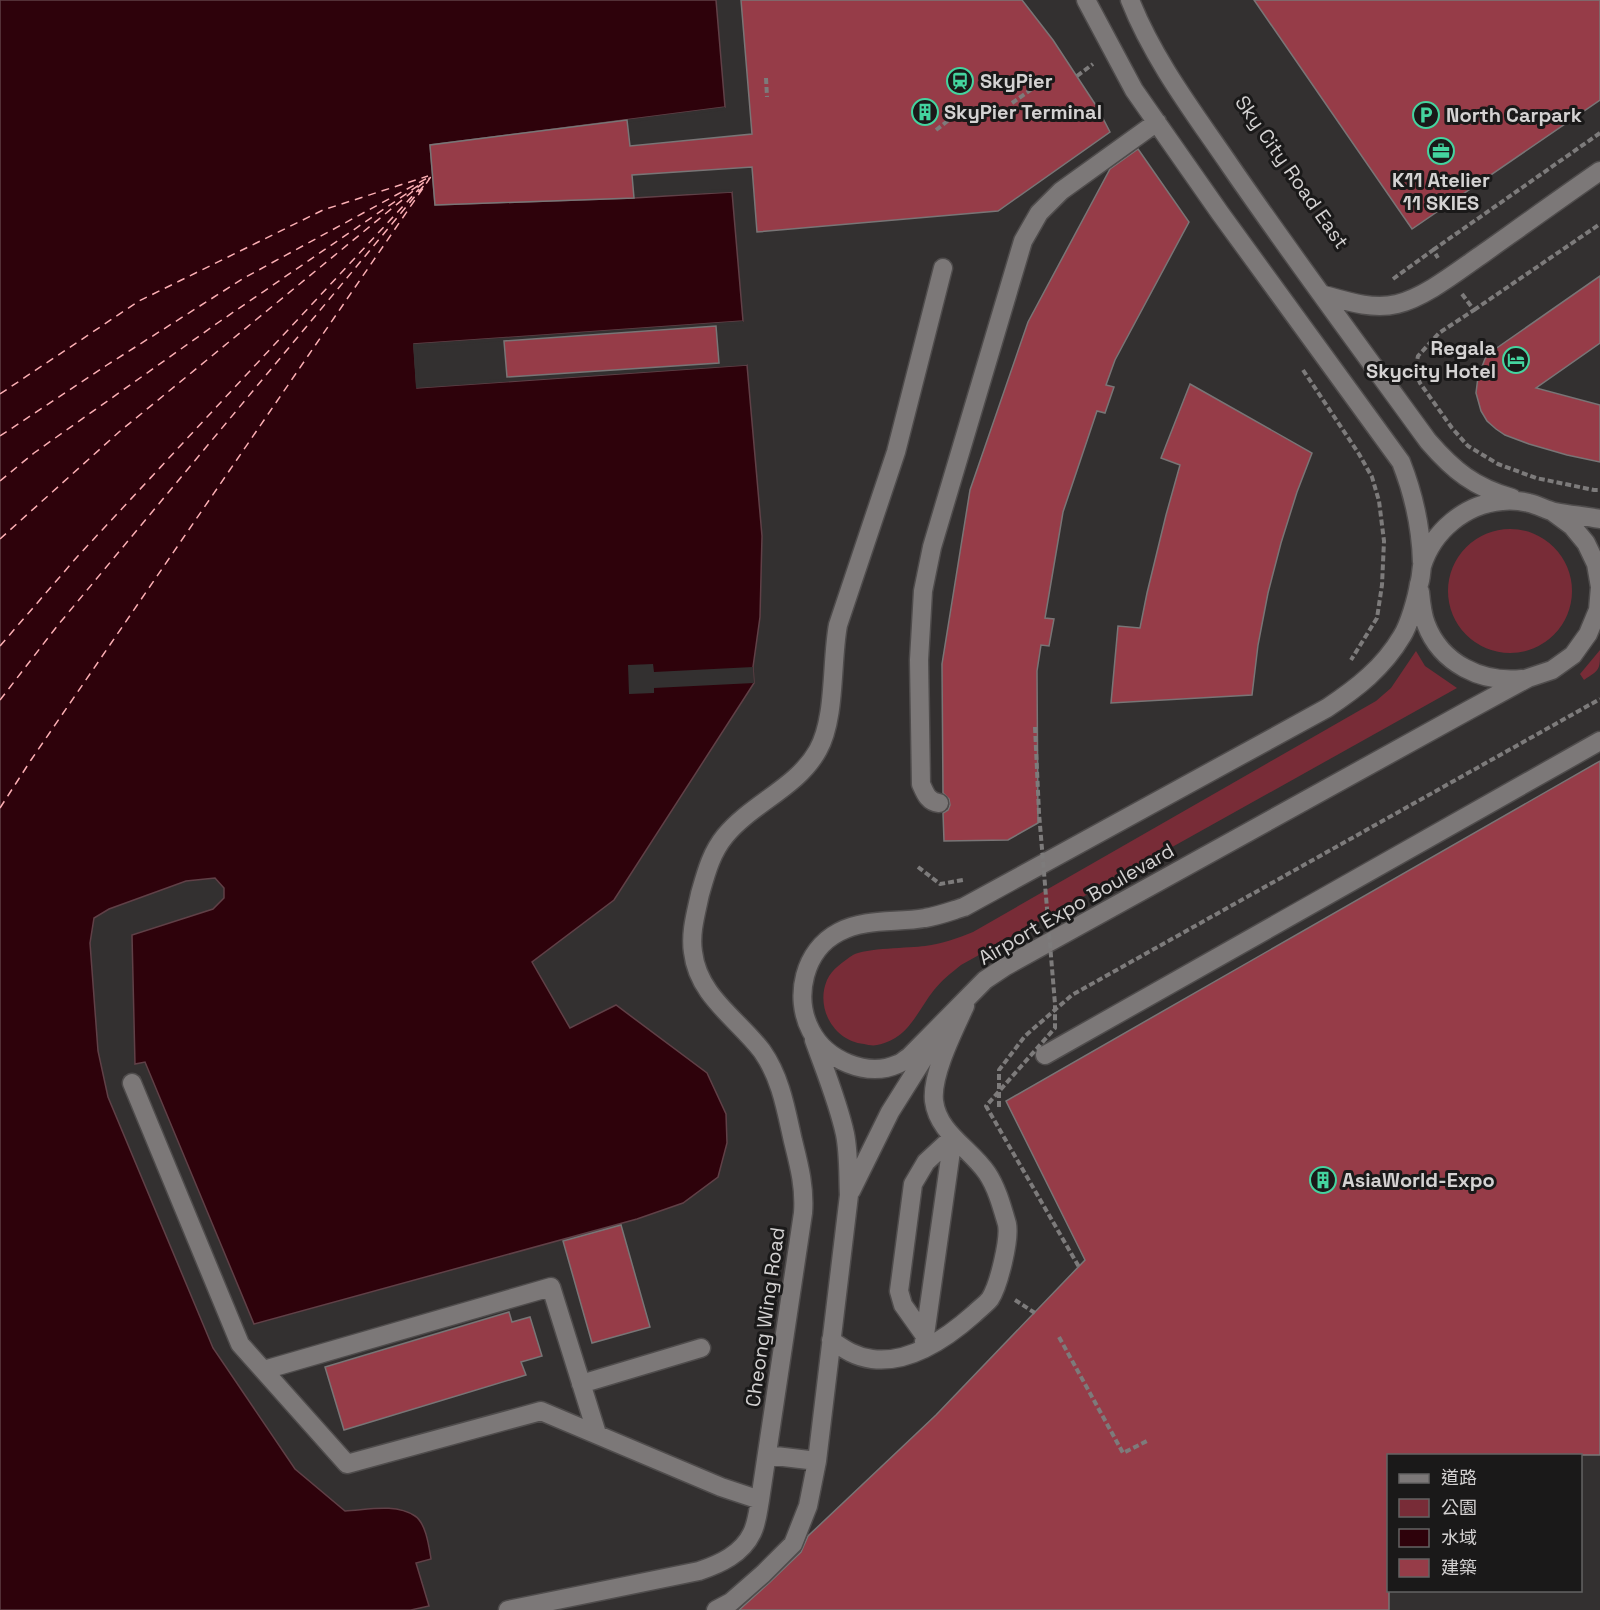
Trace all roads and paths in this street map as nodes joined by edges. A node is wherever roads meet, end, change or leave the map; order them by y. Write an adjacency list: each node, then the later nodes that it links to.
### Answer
1 (1086, 0): 12 (street)
2 (1130, 0): 21 (street)
3 (1089, 56): 4 (path)
4 (1093, 64): 5 (path); 6 (path)
5 (1099, 72)
6 (1077, 76)
7 (766, 78): 9 (path)
8 (1039, 84): 10 (path)
9 (767, 97)
10 (1012, 103)
11 (954, 116): 13 (path)
12 (1157, 122): 28 (street); 36 (street)
13 (936, 130)
14 (1600, 133): 17 (path)
15 (1600, 171): 19 (street)
16 (1600, 224): 22 (path)
17 (1433, 250): 19 (path); 20 (path)
18 (943, 268): 58 (street, Cheong Wing Road)
19 (1450, 276): 21 (street); 22 (path)
20 (1390, 280)
21 (1321, 294): 25 (street)
22 (1474, 310): 24 (path)
23 (1299, 364): 31 (path)
24 (1600, 490)
25 (1528, 502): 26 (street, Airport Expo Boulevard); 28 (street, Airport Expo Boulevard)
26 (1554, 512): 27 (street, Airport Expo Boulevard); 30 (street, Airport Expo Boulevard)
27 (1600, 519)
28 (1422, 567): 29 (street, Airport Expo Boulevard)
29 (1419, 587): 32 (street, Airport Expo Boulevard); 43 (street, Airport Expo Boulevard)
30 (1599, 608): 32 (street, Airport Expo Boulevard)
31 (1349, 663)
32 (1528, 678): 41 (street, Airport Expo Boulevard)
33 (1600, 699): 46 (path)
34 (1035, 727): 49 (path, bridge)
35 (1600, 741): 44 (street)
36 (939, 803)
37 (1050, 836): 38 (path)
38 (1039, 841)
39 (918, 867): 40 (path)
40 (968, 879)
41 (969, 996): 42 (street, Airport Expo Boulevard); 47 (street)
42 (952, 1014): 43 (street, Airport Expo Boulevard); 48 (street)
43 (812, 1033): 48 (street)
44 (1045, 1055)
45 (132, 1083): 54 (street)
46 (999, 1107)
47 (953, 1137): 52 (street); 52 (street); 52 (street)
48 (849, 1195): 51 (street)
49 (1078, 1267)
50 (1059, 1337): 57 (path)
51 (831, 1340): 52 (street); 59 (street)
52 (923, 1343)
53 (701, 1348): 55 (street)
54 (264, 1370): 55 (street); 56 (street)
55 (581, 1384): 56 (street)
56 (597, 1434): 60 (street)
57 (1149, 1440)
58 (767, 1455): 59 (street); 60 (street, Cheong Wing Road)
59 (817, 1461): 62 (street)
60 (760, 1500): 61 (street, Cheong Wing Road)
61 (508, 1610)
62 (716, 1610)

